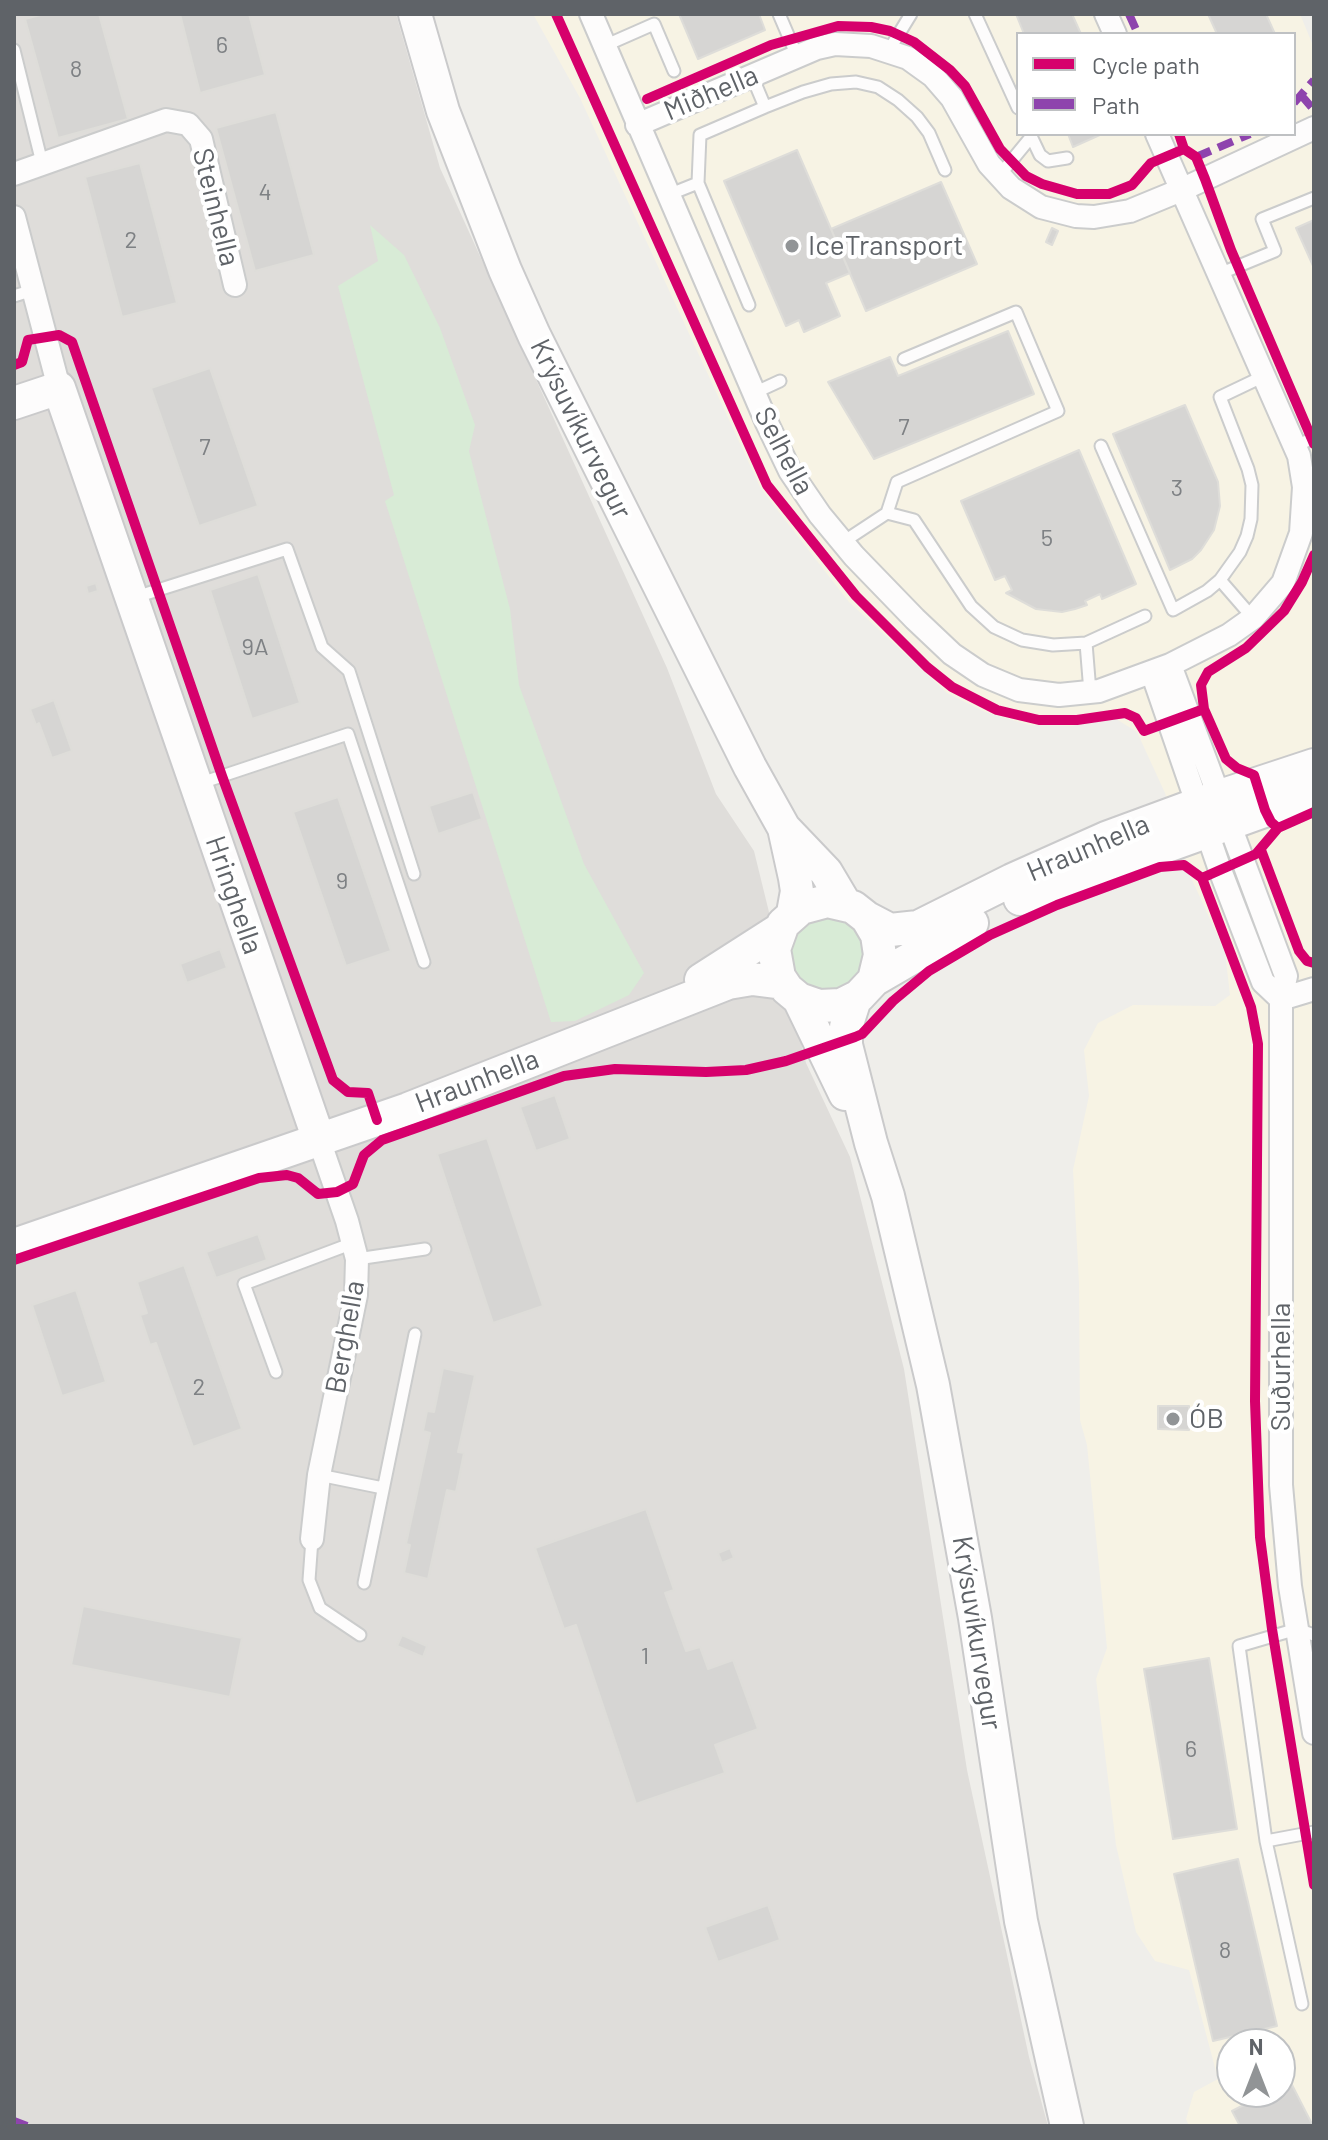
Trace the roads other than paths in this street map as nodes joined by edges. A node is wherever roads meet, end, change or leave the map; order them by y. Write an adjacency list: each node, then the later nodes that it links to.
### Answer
1 (415, 14): 53 (street, Krýsuvíkurvegur)
2 (591, 14): 6 (street, Selhella)
3 (779, 14): 9 (lane)
4 (911, 14): 8 (lane)
5 (975, 14): 12 (lane)
6 (604, 46): 10 (lane); 14 (street, Selhella)
7 (14, 50): 20 (lane)
8 (889, 50): 9 (street, Miðhella); 23 (street, Miðhella)
9 (797, 56): 11 (street, Miðhella)
10 (674, 71)
11 (752, 76): 13 (lane); 14 (street, Miðhella)
12 (1016, 104)
13 (765, 107): 21 (lane); 24 (lane)
14 (637, 125): 26 (street, Selhella)
15 (1314, 128): 25 (street, Miðhella)
16 (1030, 136): 23 (lane)
17 (1031, 136): 19 (lane)
18 (1158, 136): 25 (street, Selhella)
19 (1067, 158)
20 (42, 163): 22 (street, Steinhella); 30 (street, Steinhella)
21 (945, 170)
22 (14, 174)
23 (999, 176): 25 (street, Miðhella)
24 (698, 183): 26 (lane); 32 (lane)
25 (1181, 190): 29 (street, Selhella)
26 (668, 196): 37 (street, Selhella)
27 (1314, 198): 29 (lane)
28 (14, 217): 31 (street)
29 (1219, 274): 34 (street, Selhella)
30 (235, 285)
31 (24, 293): 36 (street)
32 (749, 305)
33 (904, 359): 41 (lane)
34 (1264, 376): 39 (street, Selhella); 43 (lane)
35 (780, 381): 37 (lane)
36 (59, 388): 38 (street); 44 (street, Hringhella)
37 (754, 393): 42 (street, Selhella)
38 (14, 403)
39 (1304, 442): 46 (street, Selhella)
40 (1101, 446): 43 (lane)
41 (887, 513): 42 (lane); 47 (lane)
42 (843, 542): 49 (street, Selhella)
43 (1220, 580): 46 (lane)
44 (131, 599): 50 (street, Hringhella); 54 (lane)
45 (1145, 616): 47 (lane)
46 (1253, 618): 48 (street, Selhella)
47 (1086, 643): 49 (lane)
48 (1161, 669): 49 (street, Selhella); 52 (street)
49 (1090, 692)
50 (196, 785): 57 (lane); 63 (street, Hringhella)
51 (1312, 787): 52 (street, Hraunhella)
52 (1214, 814): 55 (street, Hraunhella); 58 (street, Hraunhella); 61 (street)
53 (784, 828): 55 (street, Krýsuvíkurvegur); 56 (street, Krýsuvíkurvegur)
54 (414, 874)
55 (856, 911): 56 (street); 58 (street)
56 (786, 921): 60 (street); 62 (street, Hraunhella)
57 (424, 962)
58 (864, 989): 60 (street); 64 (street, Krýsuvíkurvegur)
59 (1314, 989): 61 (street)
60 (791, 991): 62 (street, Hraunhella); 64 (street, Krýsuvíkurvegur)
61 (1281, 999): 74 (street, Suðurhella)
62 (635, 1020): 63 (street, Hraunhella)
63 (319, 1140): 65 (street); 67 (street, Berghella)
64 (871, 1143): 80 (street, Krýsuvíkurvegur)
65 (14, 1245)
66 (425, 1249): 67 (lane)
67 (355, 1251): 69 (lane); 70 (street, Berghella)
68 (415, 1334): 71 (lane)
69 (276, 1372)
70 (319, 1475): 71 (lane); 72 (street, Berghella)
71 (383, 1488): 73 (lane)
72 (312, 1539): 75 (lane)
73 (364, 1583)
74 (1305, 1632): 76 (street, Suðurhella); 78 (lane)
75 (360, 1635)
76 (1314, 1733)
77 (1314, 1832): 78 (lane)
78 (1266, 1841): 79 (lane)
79 (1302, 2004)
80 (1067, 2126)

